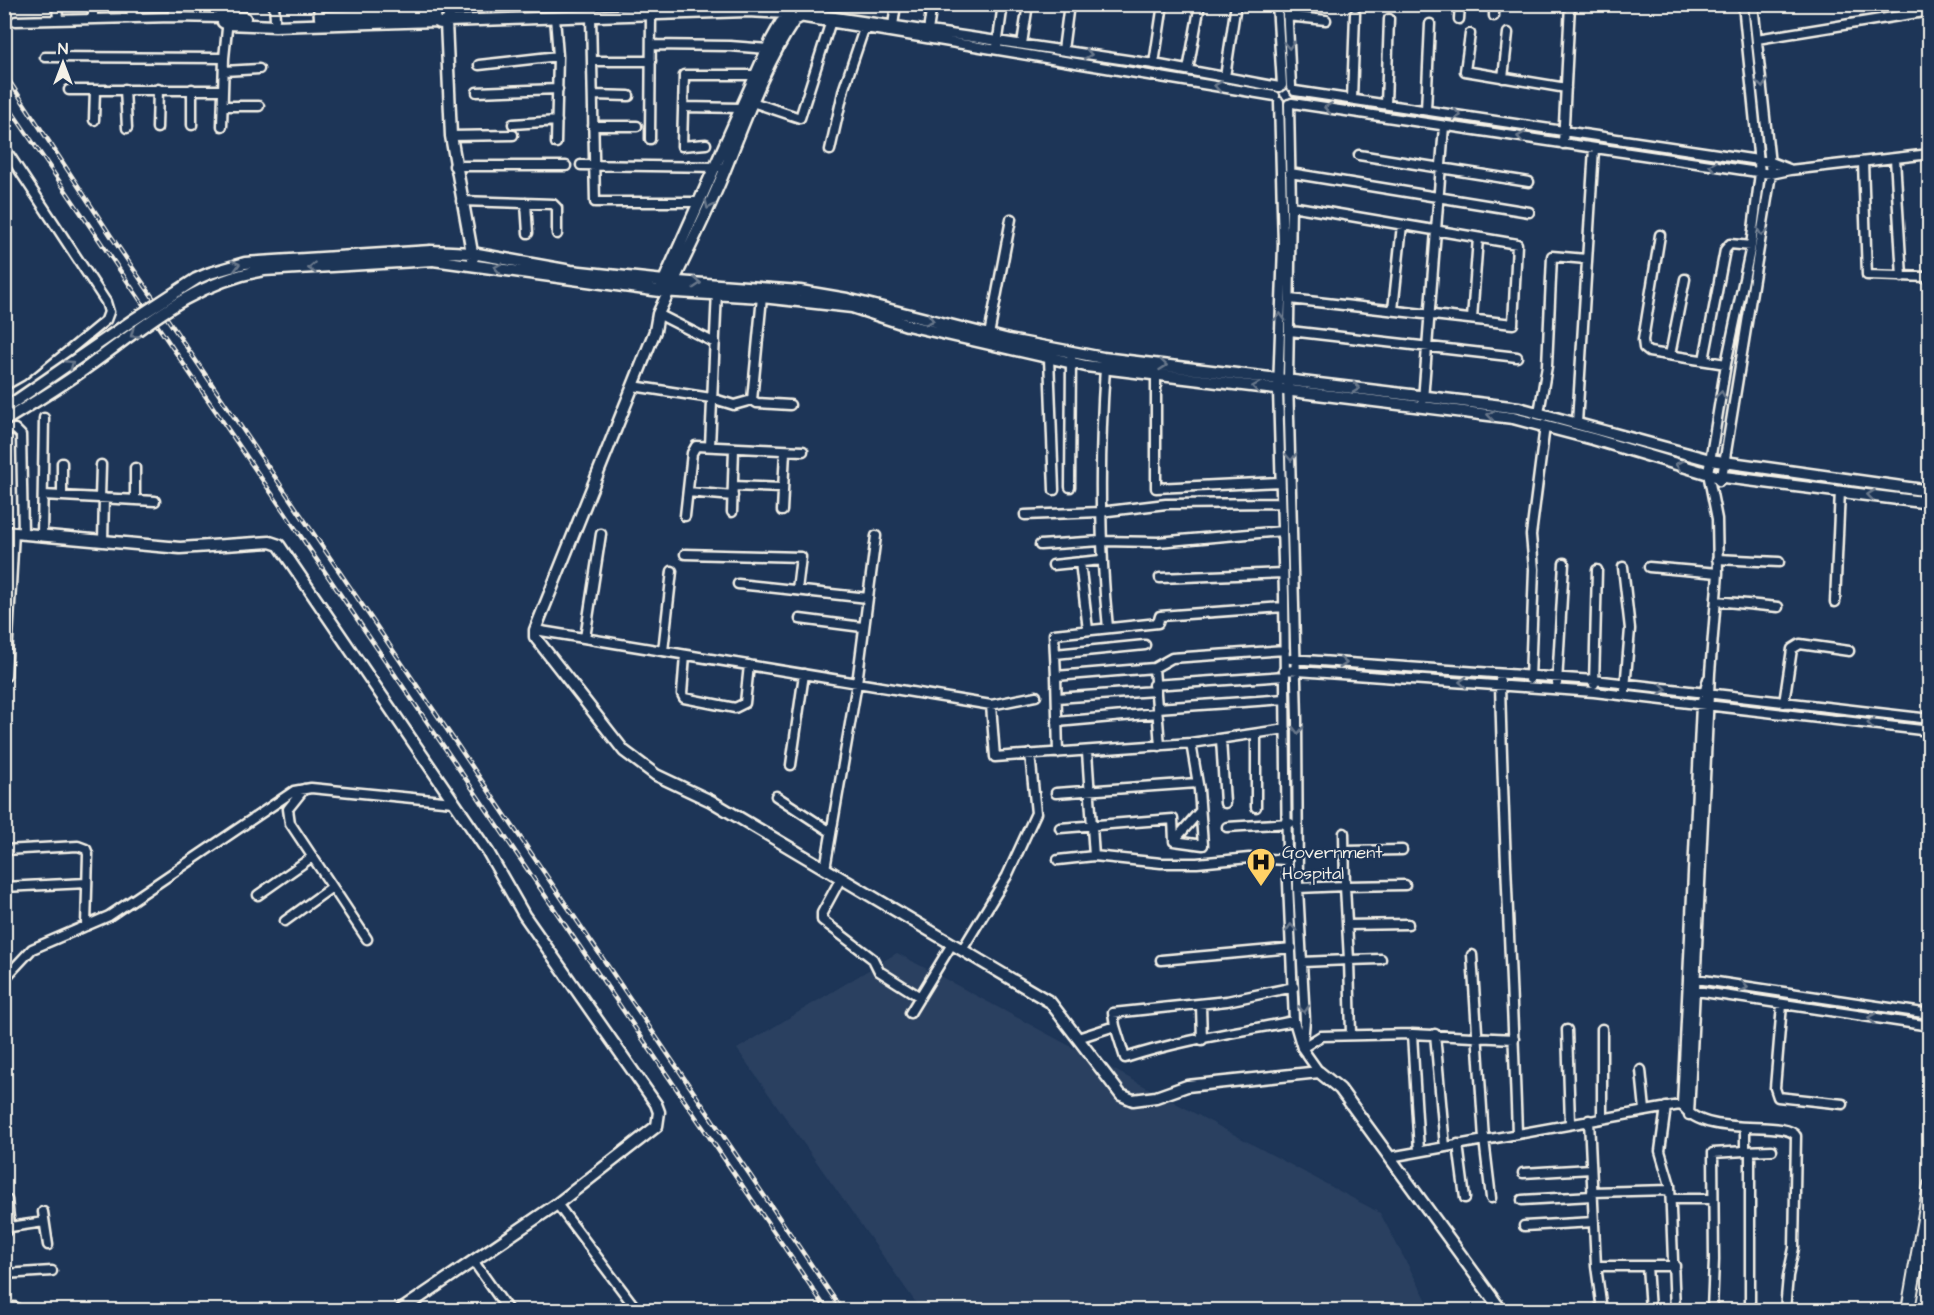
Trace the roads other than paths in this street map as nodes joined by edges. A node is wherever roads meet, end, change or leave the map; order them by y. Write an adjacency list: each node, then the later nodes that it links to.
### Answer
1 (57, 4): 41 (street)
2 (93, 4): 37 (street)
3 (131, 4): 35 (street)
4 (173, 4): 33 (street)
5 (221, 4): 28 (street)
6 (274, 4): 38 (street)
7 (318, 4): 36 (street)
8 (896, 4): 46 (street)
9 (932, 4): 48 (street)
10 (1003, 4): 54 (street)
11 (1028, 4): 52 (street)
12 (1069, 4): 56 (street)
13 (1163, 4): 64 (street)
14 (1200, 4): 67 (street)
15 (1236, 4): 70 (street)
16 (1277, 4): 72 (street)
17 (1287, 4): 31 (street)
18 (1460, 4): 40 (street)
19 (1494, 4): 32 (street)
20 (1570, 4): 73 (street)
21 (1743, 4): 60 (street)
22 (1753, 4): 51 (street)
23 (616, 10): 24 (street); 26 (street); 29 (street); 30 (street)
24 (795, 11): 26 (street); 44 (street); 46 (street); 55 (street); 86 (street)
25 (1929, 11): 51 (street)
26 (651, 14): 53 (street)
27 (1354, 14): 85 (street)
28 (227, 15): 29 (street); 33 (street); 38 (street); 59 (street)
29 (443, 16): 34 (street); 36 (street); 106 (street)
30 (591, 16): 34 (street); 62 (street)
31 (1287, 16): 42 (street); 72 (street, one-way to 72)
32 (1494, 16)
33 (173, 17): 35 (street)
34 (555, 17): 57 (street)
35 (132, 18): 37 (street)
36 (318, 18): 38 (street)
37 (93, 19): 41 (street)
38 (275, 19)
39 (1389, 19): 88 (street)
40 (1459, 19)
41 (58, 20): 43 (street)
42 (1326, 20)
43 (16, 21)
44 (830, 24): 47 (street); 86 (street)
45 (1430, 24): 93 (street)
46 (893, 26): 48 (street)
47 (864, 29): 54 (street); 112 (street)
48 (927, 31): 54 (street)
49 (1508, 33): 71 (street)
50 (1470, 34): 71 (street)
51 (1757, 39): 61 (street)
52 (1022, 44): 54 (street); 56 (street)
53 (651, 45): 55 (street); 63 (street)
54 (997, 45): 84 (street, one-way to 54)
55 (768, 49): 69 (street)
56 (1063, 50): 64 (street, one-way to 64)
57 (558, 56): 65 (street); 77 (street)
58 (45, 57): 59 (street)
59 (224, 58): 68 (street)
60 (1749, 60): 61 (street); 117 (street)
61 (1760, 60): 118 (street, one-way to 118)
62 (592, 61): 63 (street); 82 (street)
63 (651, 61): 107 (street)
64 (1154, 64): 67 (street)
65 (479, 65)
66 (259, 69): 68 (street)
67 (1188, 70): 70 (street)
68 (224, 71): 80 (street)
69 (756, 75): 91 (street); 92 (street)
70 (1225, 77): 72 (street)
71 (1503, 78): 73 (street)
72 (1287, 87): 84 (street); 85 (street); 87 (street)
73 (1566, 88): 104 (street)
74 (125, 89): 75 (street); 79 (street); 102 (street)
75 (158, 89): 76 (street); 103 (street)
76 (192, 89): 80 (street); 97 (street)
77 (558, 89): 81 (street); 95 (street)
78 (69, 90): 79 (street)
79 (95, 90): 94 (street)
80 (224, 90): 89 (street)
81 (477, 92)
82 (592, 95): 83 (street); 99 (street)
83 (629, 96)
84 (1277, 99): 87 (street); 171 (street, one-way to 84)
85 (1352, 99): 88 (street)
86 (752, 102): 124 (street)
87 (1290, 104): 101 (street, one-way to 87); 127 (street)
88 (1386, 104): 93 (street)
89 (223, 106): 90 (street); 98 (street)
90 (259, 106)
91 (683, 107): 92 (street); 109 (street)
92 (742, 108): 124 (street)
93 (1426, 110): 104 (street, one-way to 104)
94 (94, 120)
95 (557, 121): 96 (street); 108 (street)
96 (513, 124)
97 (192, 125)
98 (222, 126)
99 (593, 126): 100 (street); 121 (street)
100 (637, 126)
101 (1444, 126): 110 (street, one-way to 101); 125 (street)
102 (127, 128)
103 (157, 128)
104 (1564, 130): 110 (street); 117 (street)
105 (513, 135): 106 (street)
106 (451, 136): 122 (street)
107 (650, 139)
108 (556, 143)
109 (706, 144)
110 (1563, 144): 111 (street)
111 (1594, 148): 128 (street, one-way to 111); 147 (street)
112 (830, 150)
113 (6, 151): 173 (street)
114 (1929, 154): 116 (street)
115 (1359, 155): 125 (street)
116 (1895, 158): 119 (street); 148 (street)
117 (1760, 160): 118 (street); 128 (street)
118 (1771, 162): 126 (street); 129 (street)
119 (1863, 162): 126 (street); 148 (street)
120 (581, 165): 121 (street)
121 (592, 165): 124 (street); 133 (street)
122 (454, 166): 123 (street); 132 (street)
123 (566, 166)
124 (720, 167): 133 (street); 151 (street, one-way to 151)
125 (1440, 168): 130 (street); 131 (street)
126 (1790, 170): 129 (street)
127 (1290, 173): 131 (street); 135 (street)
128 (1760, 173): 129 (street); 144 (street)
129 (1771, 174): 190 (street, one-way to 190)
130 (1529, 182)
131 (1437, 198): 136 (street); 139 (street)
132 (461, 201): 134 (street); 146 (street)
133 (698, 202): 151 (street)
134 (526, 203): 140 (street); 141 (street)
135 (1291, 206): 138 (street); 154 (street)
136 (1529, 212)
137 (1011, 219): 160 (street)
138 (1402, 225): 139 (street); 155 (street)
139 (1434, 231): 143 (street); 157 (street)
140 (528, 233)
141 (557, 234)
142 (1660, 235): 163 (street)
143 (1478, 238): 158 (street); 158 (street)
144 (1751, 246): 167 (street); 168 (street)
145 (432, 256): 146 (street); 178 (street, one-way to 145, bridge); 181 (street, one-way to 181, bridge)
146 (473, 259): 151 (street)
147 (1586, 259): 179 (street); 182 (street)
148 (1902, 277): 149 (street)
149 (1929, 277)
150 (1685, 279): 163 (street)
151 (666, 286): 152 (street); 156 (street)
152 (717, 289): 153 (street); 160 (street, one-way to 160); 161 (street)
153 (762, 297): 166 (street); 175 (street)
154 (1290, 299): 155 (street); 159 (street)
155 (1393, 310): 157 (street)
156 (659, 311): 161 (street); 172 (street)
157 (1428, 314): 158 (street); 162 (street)
158 (1472, 319)
159 (1290, 331): 162 (street); 171 (street)
160 (989, 335): 164 (street)
161 (714, 343): 174 (street)
162 (1425, 348): 165 (street); 176 (street)
163 (1670, 355): 167 (street)
164 (1071, 357): 166 (street); 169 (street); 171 (street, one-way to 171); 197 (street)
165 (1516, 357)
166 (1049, 358): 200 (street)
167 (1704, 360): 168 (street)
168 (1726, 364): 189 (street, one-way to 168)
169 (1105, 368): 170 (street); 214 (street)
170 (1156, 374): 171 (street, one-way to 170); 196 (street)
171 (1283, 384): 176 (street); 196 (street); 258 (street, one-way to 258)
172 (633, 386): 174 (street); 249 (street)
173 (4, 398)
174 (711, 398): 175 (street); 185 (street)
175 (752, 400): 177 (street)
176 (1423, 401): 179 (street); 183 (street, one-way to 176)
177 (790, 405)
178 (4, 409)
179 (1539, 413): 182 (street)
180 (44, 418): 205 (street)
181 (4, 421)
182 (1577, 423): 189 (street)
183 (1545, 426): 194 (street, one-way to 183); 265 (street)
184 (4, 429): 218 (street)
185 (710, 446): 186 (street); 204 (street)
186 (734, 448): 187 (street); 201 (street)
187 (785, 450): 188 (street); 198 (street)
188 (803, 452)
189 (1710, 460): 190 (street); 194 (street)
190 (1724, 462): 195 (street); 203 (street)
191 (62, 463): 206 (street)
192 (101, 465): 207 (street)
193 (135, 468): 208 (street)
194 (1708, 473): 195 (street); 199 (street)
195 (1722, 477): 199 (street); 202 (street)
196 (1280, 482): 211 (street)
197 (1071, 487)
198 (783, 488): 201 (street); 212 (street)
199 (1713, 488): 226 (street)
200 (1054, 490)
201 (733, 491): 204 (street); 213 (street)
202 (1840, 491): 210 (street, one-way to 202); 243 (street)
203 (1929, 491)
204 (688, 492): 216 (street)
205 (43, 495): 206 (street); 220 (street)
206 (62, 496): 207 (street)
207 (102, 498): 208 (street); 223 (street)
208 (135, 500): 209 (street)
209 (155, 501)
210 (1929, 502)
211 (1281, 503): 214 (street); 217 (street)
212 (782, 511)
213 (732, 512)
214 (1100, 512): 215 (street); 222 (street)
215 (1025, 515)
216 (685, 516)
217 (1282, 531): 222 (street); 236 (street)
218 (14, 532): 220 (street); 266 (street)
219 (601, 534): 251 (street)
220 (42, 535): 223 (street)
221 (876, 536): 241 (street)
222 (1101, 541): 224 (street); 227 (street)
223 (103, 542): 303 (street)
224 (1040, 545)
225 (685, 554): 240 (street)
226 (1718, 559): 229 (street); 237 (street)
227 (1101, 561): 228 (street); 248 (street)
228 (1080, 562): 231 (street); 250 (street)
229 (1779, 562)
230 (1564, 564): 268 (street)
231 (1053, 565)
232 (1623, 567): 272 (street)
233 (1649, 567): 237 (street)
234 (1597, 570): 269 (street)
235 (672, 571): 253 (street)
236 (1283, 573): 238 (street); 244 (street)
237 (1718, 573): 242 (street)
238 (1160, 578)
239 (738, 584): 240 (street)
240 (797, 590): 241 (street)
241 (868, 598): 247 (street)
242 (1716, 601): 245 (street); 277 (street)
243 (1834, 602)
244 (1284, 607): 248 (street); 256 (street)
245 (1778, 607)
246 (800, 619): 247 (street)
247 (862, 627): 270 (street)
248 (1108, 628): 250 (street)
249 (535, 630): 251 (street); 322 (street)
250 (1088, 630): 255 (street)
251 (585, 638): 253 (street)
252 (1145, 645): 255 (street)
253 (663, 651): 257 (street)
254 (1849, 651): 282 (street)
255 (1055, 654): 267 (street)
256 (1285, 654): 258 (street); 260 (street); 262 (street)
257 (685, 655): 259 (street); 259 (street)
258 (1296, 659): 261 (street); 263 (street, one-way to 263)
259 (749, 665): 264 (street)
260 (1154, 668): 267 (street); 274 (street)
261 (1296, 671): 262 (street); 271 (street, one-way to 261); 308 (street, one-way to 308)
262 (1285, 673): 274 (street); 281 (street)
263 (1500, 673): 265 (street); 271 (street)
264 (804, 674): 270 (street); 297 (street)
265 (1530, 675): 268 (street); 273 (street)
266 (6, 676)
267 (1056, 676): 280 (street)
268 (1558, 677): 269 (street); 275 (street)
269 (1594, 680): 272 (street); 276 (street)
270 (857, 683): 283 (street); 312 (street)
271 (1500, 684): 273 (street); 363 (street)
272 (1625, 685): 277 (street, one-way to 277); 278 (street)
273 (1530, 686): 275 (street)
274 (1154, 688): 280 (street); 285 (street)
275 (1557, 688): 276 (street)
276 (1594, 692): 278 (street)
277 (1706, 694): 282 (street); 284 (street)
278 (1624, 695): 284 (street)
279 (1036, 696): 283 (street)
280 (1057, 698): 287 (street)
281 (1285, 699): 285 (street); 288 (street)
282 (1784, 703): 286 (street)
283 (991, 705): 296 (street)
284 (1705, 705): 289 (street, one-way to 284); 344 (street)
285 (1157, 710): 287 (street); 293 (street)
286 (1929, 719)
287 (1057, 722): 295 (street)
288 (1286, 729): 290 (street); 307 (street)
289 (1929, 730)
290 (1256, 734): 291 (street); 305 (street)
291 (1221, 739): 292 (street); 304 (street)
292 (1191, 743): 293 (street); 298 (street)
293 (1160, 746): 294 (street)
294 (1087, 752): 295 (street); 300 (street)
295 (1058, 753): 296 (street)
296 (1030, 754): 338 (street)
297 (791, 765)
298 (1197, 783): 300 (street); 306 (street)
299 (305, 789): 303 (street); 318 (street); 334 (street)
300 (1090, 789): 301 (street); 309 (street)
301 (1056, 793)
302 (776, 796): 312 (street)
303 (453, 802): 394 (street)
304 (1225, 803)
305 (1256, 807)
306 (1200, 811): 314 (street); 314 (street)
307 (1286, 823): 308 (street); 310 (street); 320 (street)
308 (1298, 823): 329 (street)
309 (1091, 825): 311 (street); 314 (street); 319 (street)
310 (1227, 827)
311 (1060, 828)
312 (831, 832): 322 (street)
313 (1344, 833): 317 (street)
314 (1174, 841)
315 (4, 850): 324 (street)
316 (1402, 850): 317 (street)
317 (1344, 851): 326 (street)
318 (312, 856): 328 (street); 330 (street)
319 (1094, 856): 320 (street); 321 (street)
320 (1287, 860): 337 (street, one-way to 320)
321 (1058, 861)
322 (825, 868): 323 (street)
323 (841, 878): 336 (street); 348 (street)
324 (87, 883): 327 (street); 334 (street)
325 (1405, 885): 326 (street)
326 (1345, 886): 329 (street); 333 (street)
327 (4, 887)
328 (332, 887): 331 (street); 335 (street)
329 (1298, 888): 343 (street)
330 (258, 895)
331 (285, 921)
332 (1408, 924): 333 (street)
333 (1347, 925): 342 (street)
334 (86, 926): 345 (street)
335 (367, 939)
336 (952, 944): 338 (street); 348 (street)
337 (1292, 948): 341 (street); 346 (street)
338 (962, 950): 361 (street)
339 (1472, 955): 362 (street)
340 (1381, 959): 342 (street)
341 (1161, 960)
342 (1349, 960): 343 (street); 358 (street)
343 (1302, 962): 365 (street, one-way to 365)
344 (1690, 978): 347 (street); 352 (street, one-way to 352)
345 (4, 979)
346 (1294, 987): 349 (street); 353 (street)
347 (1690, 990): 350 (street); 368 (street)
348 (920, 997): 351 (street)
349 (1200, 1005): 354 (street); 364 (street)
350 (1782, 1005): 355 (street, one-way to 350); 369 (street)
351 (910, 1013)
352 (1929, 1014)
353 (1294, 1021): 364 (street); 365 (street)
354 (1115, 1026): 361 (street); 364 (street)
355 (1929, 1026)
356 (1602, 1029): 372 (street)
357 (1567, 1030): 374 (street)
358 (1351, 1034): 359 (street); 365 (street)
359 (1412, 1034): 360 (street); 381 (street)
360 (1435, 1034): 362 (street); 379 (street)
361 (1078, 1038): 367 (street)
362 (1479, 1039): 363 (street); 377 (street)
363 (1514, 1039): 376 (street)
364 (1202, 1040)
365 (1302, 1048): 367 (street)
366 (1641, 1070): 371 (street)
367 (1319, 1072): 383 (street)
368 (1686, 1104): 370 (street); 375 (street)
369 (1843, 1104)
370 (1666, 1107): 371 (street); 388 (street)
371 (1645, 1110): 372 (street)
372 (1602, 1118): 373 (street)
373 (1589, 1120): 374 (street); 384 (street)
374 (1570, 1123): 376 (street)
375 (1745, 1128): 382 (street); 419 (street)
376 (1517, 1133): 377 (street)
377 (1484, 1139): 378 (street); 390 (street)
378 (1458, 1144): 379 (street); 389 (street)
379 (1444, 1147): 381 (street)
380 (1772, 1150): 382 (street)
381 (1419, 1151): 383 (street)
382 (1748, 1151): 391 (street); 418 (street)
383 (1390, 1157): 413 (street)
384 (1591, 1169): 385 (street); 387 (street)
385 (1522, 1173)
386 (1929, 1185): 420 (main road)
387 (1592, 1194): 388 (street); 393 (street); 397 (street)
388 (1671, 1195): 391 (street); 404 (street)
389 (1466, 1198)
390 (1491, 1198)
391 (1713, 1199): 417 (street)
392 (7, 1200): 399 (street)
393 (1522, 1200)
394 (557, 1204): 401 (street); 412 (street)
395 (43, 1212): 396 (street)
396 (44, 1222): 399 (street); 400 (street)
397 (1594, 1222): 398 (street); 402 (street)
398 (1524, 1226)
399 (7, 1230)
400 (48, 1245)
401 (474, 1262): 410 (street); 411 (street)
402 (1596, 1266): 403 (street); 414 (street)
403 (1647, 1266): 404 (street); 415 (street)
404 (1675, 1266): 416 (street)
405 (1929, 1267): 421 (main road)
406 (52, 1271): 407 (street)
407 (4, 1274)
408 (15, 1307): 409 (street)
409 (4, 1308)
410 (401, 1311)
411 (508, 1311)
412 (637, 1311)
413 (1501, 1311)
414 (1602, 1311)
415 (1650, 1311)
416 (1675, 1311)
417 (1712, 1311)
418 (1750, 1311)
419 (1785, 1311)
420 (1908, 1311)
421 (1922, 1311)

